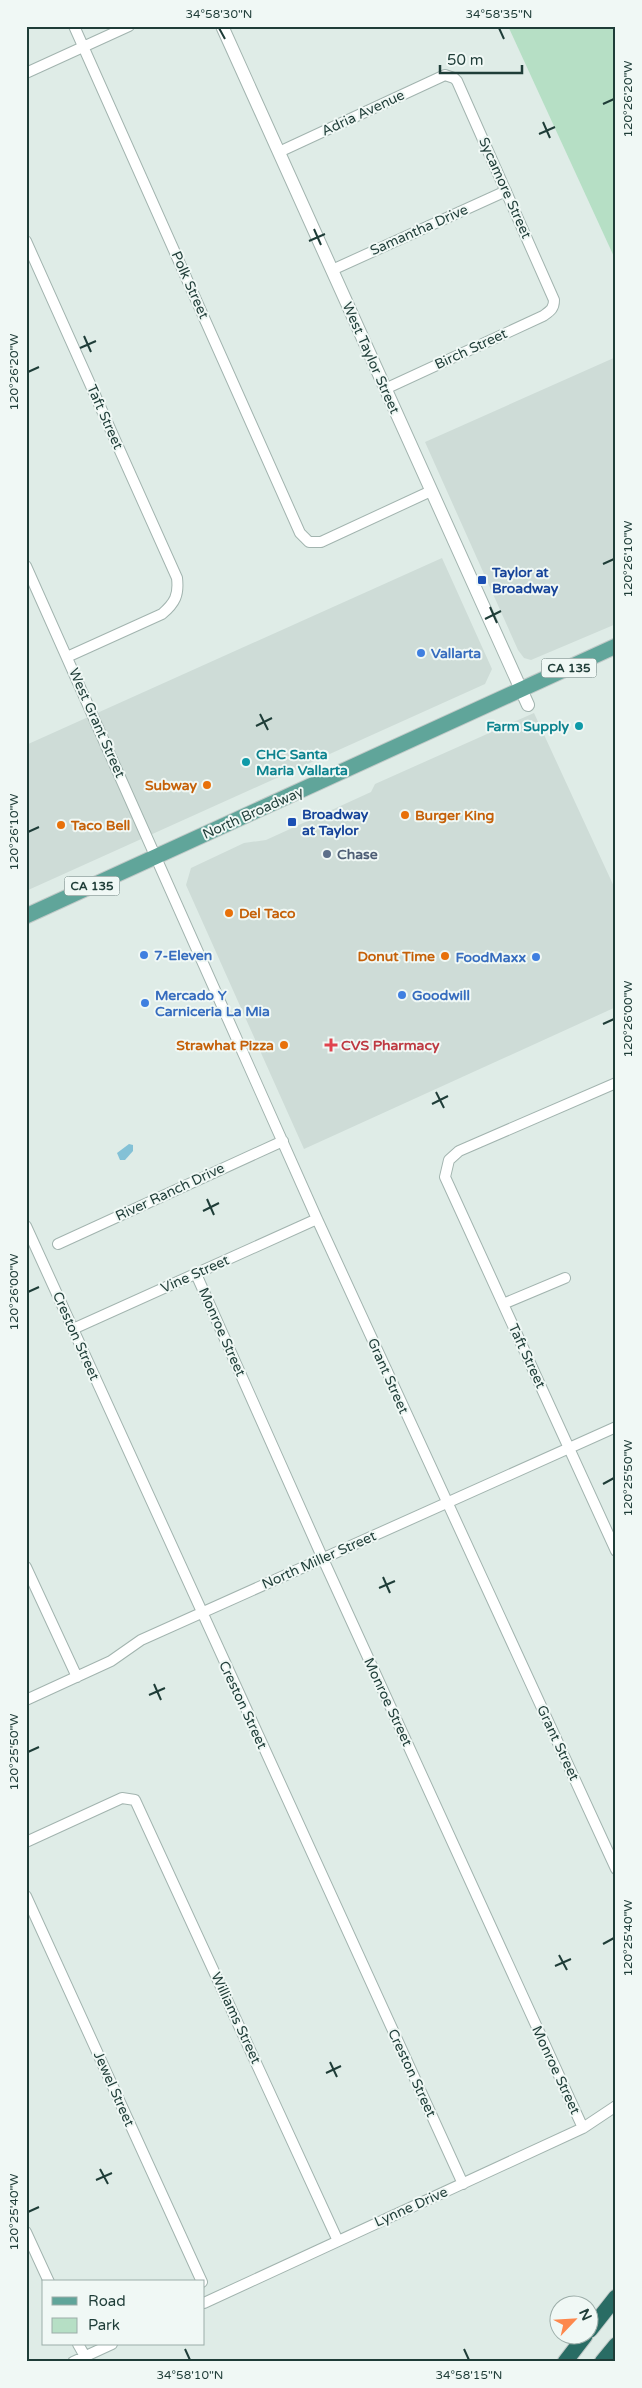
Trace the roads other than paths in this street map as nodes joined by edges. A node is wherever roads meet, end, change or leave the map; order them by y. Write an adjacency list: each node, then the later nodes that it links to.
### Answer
1 (74, 26): 4 (street, Polk Street)
2 (129, 26): 4 (street)
3 (222, 26): 7 (street, West Taylor Street)
4 (84, 47): 5 (street); 13 (street, Polk Street)
5 (26, 73)
6 (448, 75): 7 (street, Adria Avenue); 8 (street, Sycamore Street)
7 (279, 152): 10 (street, West Taylor Street)
8 (506, 191): 10 (street, Samantha Drive); 11 (street, Sycamore Street)
9 (26, 241): 16 (street, Taft Street)
10 (332, 270): 12 (street, West Taylor Street)
11 (554, 305): 12 (street, Birch Street)
12 (385, 389): 13 (street, West Taylor Street)
13 (431, 491): 17 (street, West Taylor Street)
14 (26, 566): 16 (street, West Grant Street)
15 (616, 646): 17 (main road, North Broadway / CA 135)
16 (67, 657): 19 (street, West Grant Street)
17 (522, 689): 18 (street, West Taylor Street); 19 (main road, North Broadway / CA 135)
18 (528, 705)
19 (157, 856): 20 (street, West Grant Street); 21 (main road, North Broadway / CA 135)
20 (168, 880): 23 (street, Grant Street)
21 (26, 916)
22 (616, 1083): 29 (street, Taft Street)
23 (283, 1141): 24 (street, Grant Street); 26 (street, River Ranch Drive)
24 (317, 1219): 27 (street, Vine Street); 33 (street, Grant Street)
25 (26, 1226): 30 (street, Creston Street)
26 (58, 1244)
27 (196, 1274): 30 (street, Vine Street); 35 (street, Monroe Street)
28 (565, 1278): 29 (street)
29 (503, 1304): 32 (street, Taft Street)
30 (73, 1329): 37 (street, Creston Street)
31 (616, 1427): 32 (street, North Miller Street)
32 (569, 1448): 33 (street, North Miller Street); 34 (street, Taft Street)
33 (447, 1503): 35 (street, North Miller Street); 41 (street, Grant Street)
34 (616, 1551)
35 (323, 1559): 37 (street, North Miller Street); 44 (street, Monroe Street)
36 (26, 1567): 38 (street)
37 (201, 1613): 38 (street, North Miller Street); 45 (street, Creston Street)
38 (77, 1677): 39 (street, North Miller Street)
39 (26, 1700)
40 (26, 1842): 47 (street, Williams Street)
41 (616, 1869)
42 (26, 1896): 49 (street, Jewel Street)
43 (616, 2106): 44 (street, Lynne Drive)
44 (583, 2128): 45 (street, Lynne Drive)
45 (463, 2184): 47 (street, Lynne Drive)
46 (26, 2232): 48 (street)
47 (338, 2241): 51 (street, Lynne Drive)
48 (48, 2280)
49 (201, 2280)
50 (616, 2296): 52 (highway)
51 (207, 2302)
52 (600, 2317)
53 (616, 2345): 62 (highway)
54 (79, 2346): 58 (street)
55 (109, 2346): 58 (street)
56 (577, 2346): 57 (highway)
57 (574, 2350): 60 (highway); 61 (highway)
58 (85, 2360): 59 (street)
59 (73, 2362)
60 (560, 2362)
61 (565, 2362)
62 (602, 2362)

